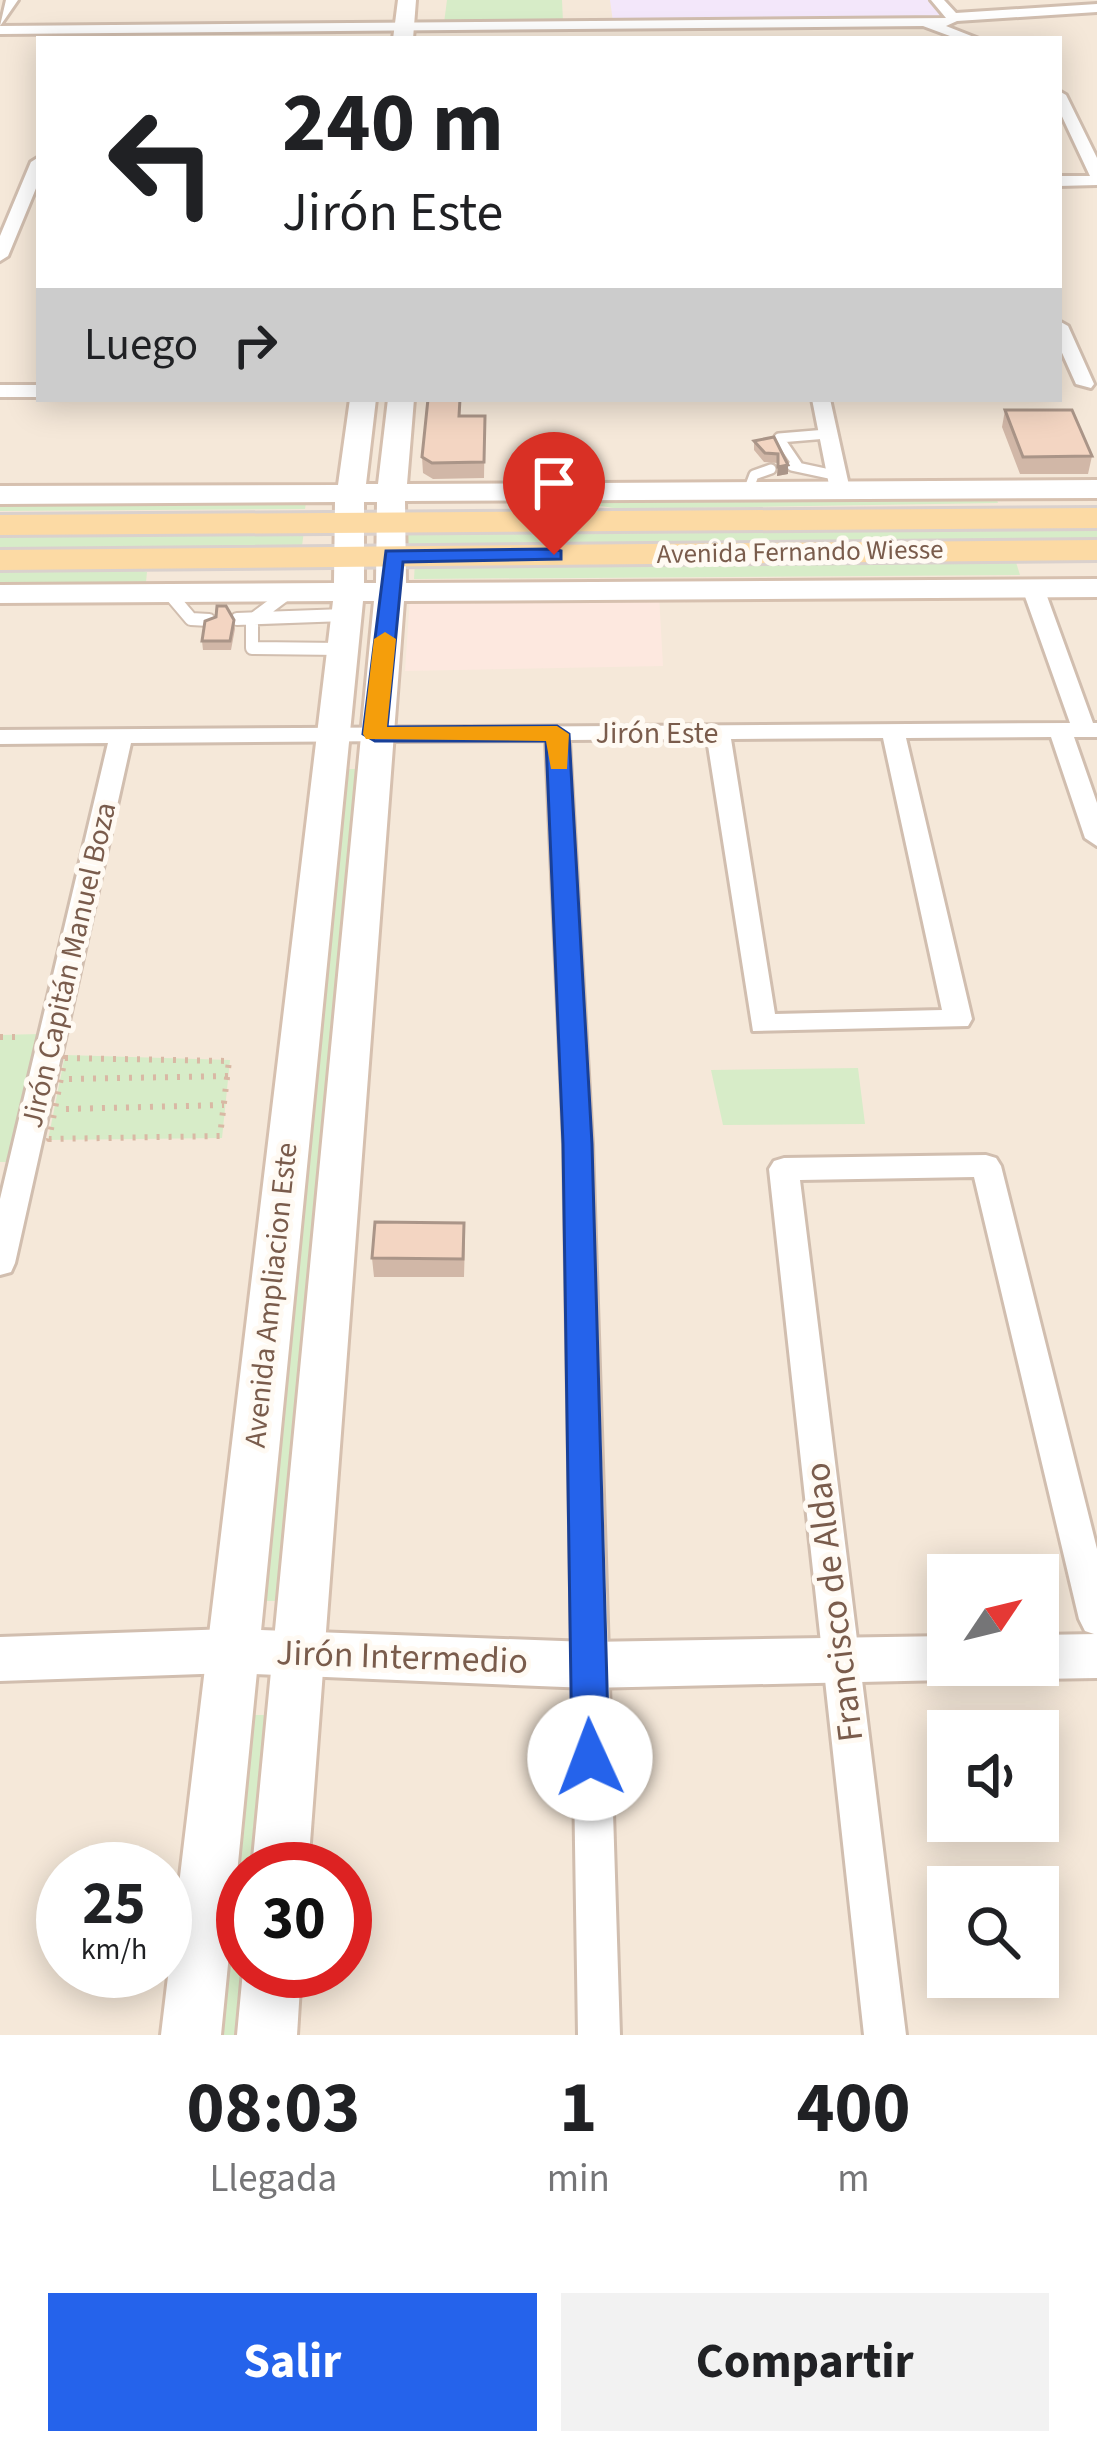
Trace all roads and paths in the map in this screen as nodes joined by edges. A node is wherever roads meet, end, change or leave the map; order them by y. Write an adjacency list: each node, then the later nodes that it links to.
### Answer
1 (12, 0): 7 (street)
2 (407, 0): 11 (main road)
3 (433, 0): 12 (main road)
4 (938, 0): 6 (street)
5 (1097, 8): 6 (street)
6 (953, 17): 10 (street)
7 (0, 26): 8 (street)
8 (87, 28): 16 (street)
9 (831, 32): 10 (street); 15 (street)
10 (930, 32)
11 (404, 33): 12 (street); 17 (street)
12 (430, 33): 13 (street)
13 (542, 33): 14 (street)
14 (638, 33): 15 (street)
15 (734, 33)
16 (196, 34): 17 (street)
17 (291, 34)
18 (1062, 101): 20 (street)
19 (1062, 168): 20 (street)
20 (1096, 174): 21 (street)
21 (1062, 180)
22 (27, 188): 23 (street)
23 (0, 256)
24 (1062, 331): 25 (street)
25 (1091, 384)
26 (0, 391): 27 (street)
27 (36, 391)
28 (363, 402): 40 (main road)
29 (400, 402): 40 (main road)
30 (822, 402): 31 (street)
31 (827, 434): 33 (street); 33 (lane)
32 (771, 469): 35 (lane)
33 (837, 483): 34 (main road, Avenida Fernando Wiesse); 35 (main road, Avenida Fernando Wiesse)
34 (1097, 489)
35 (748, 491): 40 (main road, Avenida Fernando Wiesse)
36 (0, 495): 40 (main road, Avenida Fernando Wiesse)
37 (1097, 518): 40 (main road, Avenida Fernando Wiesse)
38 (0, 525): 40 (main road, Avenida Fernando Wiesse)
39 (1097, 550): 40 (main road, Avenida Fernando Wiesse)
40 (365, 559): 41 (main road, Avenida Fernando Wiesse); 42 (main road, Avenida Fernando Wiesse); 45 (main road, Avenida Fernando Wiesse); 49 (lane); 49 (lane); 53 (main road, Avenida Ampliacion Este); 53 (main road, Avenida Ampliacion Este)
41 (0, 560)
42 (1033, 588): 43 (main road, Avenida Fernando Wiesse); 50 (street)
43 (1097, 588)
44 (169, 592): 45 (main road, Avenida Fernando Wiesse); 46 (main road, Avenida Fernando Wiesse); 48 (lane)
45 (290, 592): 49 (lane)
46 (0, 594)
47 (237, 619): 49 (lane)
48 (209, 620)
49 (252, 620)
50 (1080, 730): 51 (street, Jirón Este); 57 (street)
51 (893, 731): 52 (street, Jirón Este); 52 (street)
52 (718, 733): 54 (street, Jirón Este)
53 (355, 734): 54 (street, Jirón Este); 55 (street, Jirón Este); 64 (main road, Avenida Ampliacion Este); 65 (main road, Avenida Ampliacion Este)
54 (557, 734): 71 (street)
55 (121, 736): 56 (street, Jirón Este); 62 (street, Jirón Capitán Manuel Boza)
56 (0, 737)
57 (1097, 838)
58 (228, 1076): 59 (path); 59 (path); 60 (path)
59 (61, 1079): 61 (path)
60 (224, 1106): 61 (path); 61 (path)
61 (56, 1109)
62 (0, 1264)
63 (1097, 1619): 70 (street, Francisco de Aldao)
64 (230, 1651): 65 (street, Jirón Intermedio); 69 (street, Jirón Intermedio); 74 (main road, Avenida Ampliacion Este)
65 (297, 1651): 71 (street, Jirón Intermedio); 72 (main road, Avenida Ampliacion Este)
66 (1059, 1657): 67 (street)
67 (1097, 1657)
68 (927, 1658): 70 (street, Jirón Intermedio)
69 (0, 1659)
70 (840, 1659): 71 (street, Jirón Intermedio); 77 (street, Francisco de Aldao)
71 (588, 1665): 76 (street)
72 (282, 1842)
73 (269, 1998): 75 (main road)
74 (191, 2035)
75 (266, 2035)
76 (599, 2035)
77 (885, 2035)

